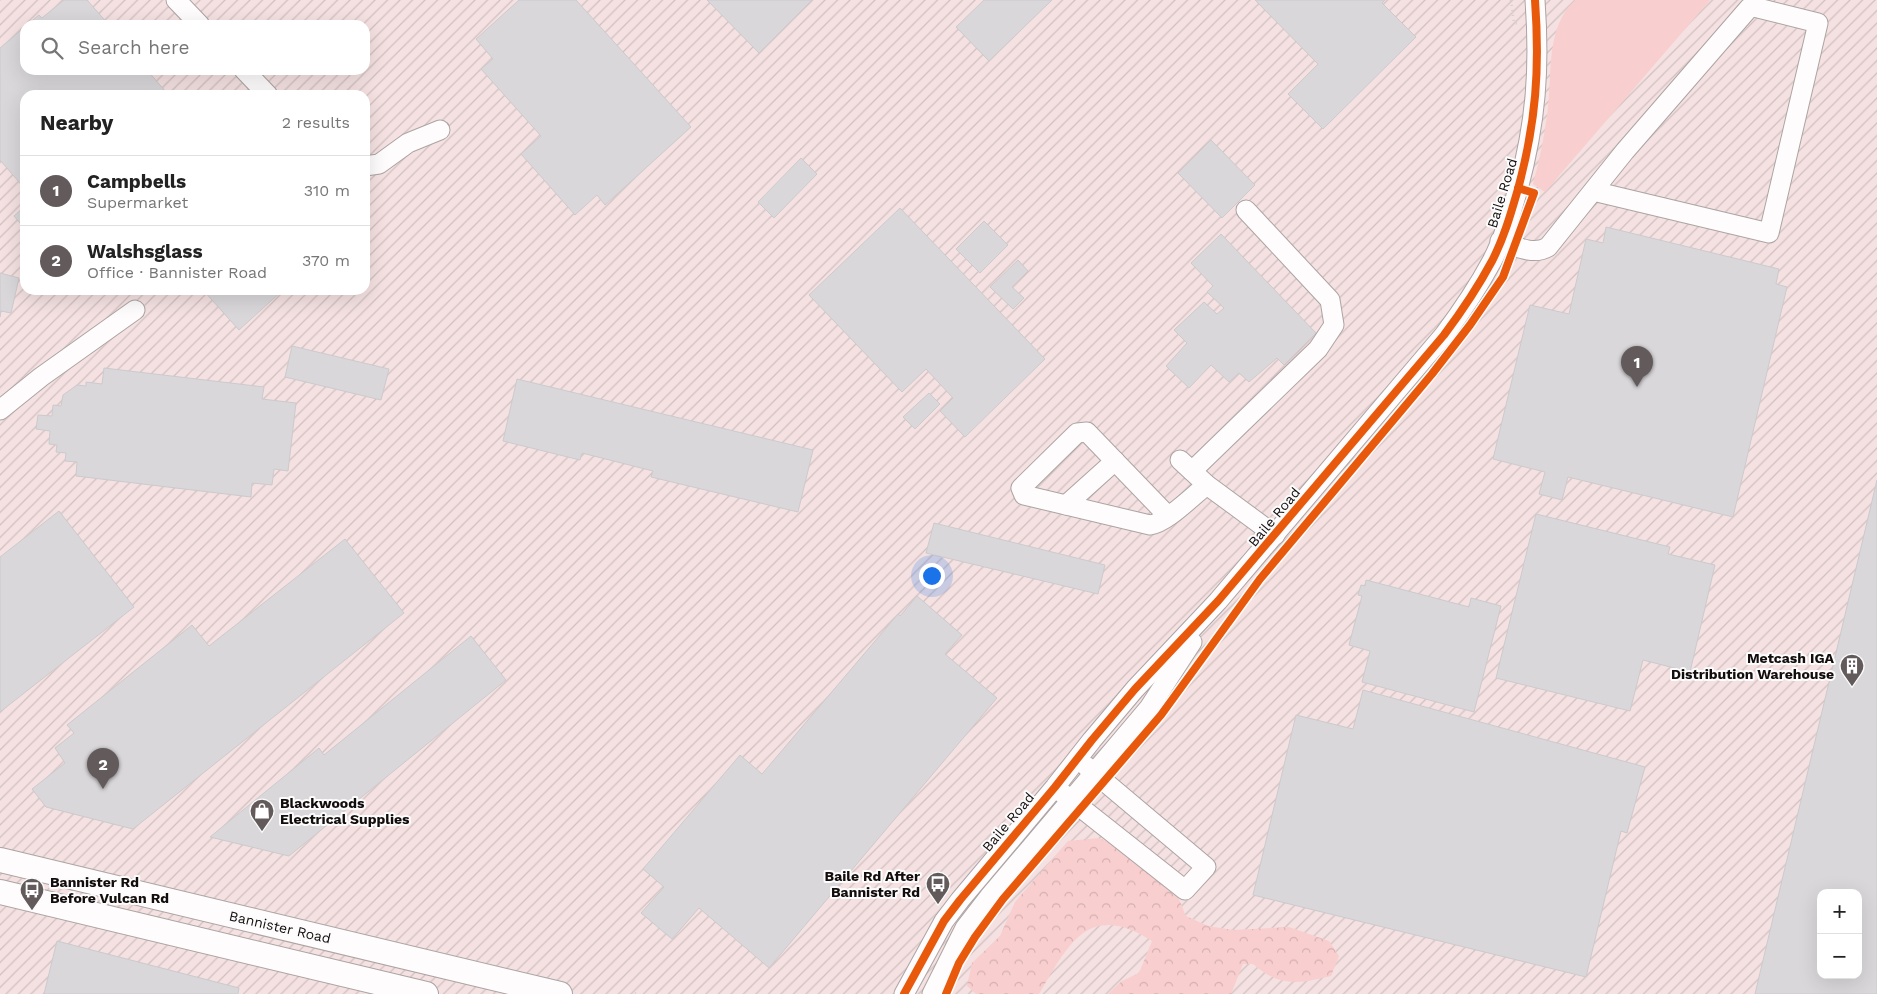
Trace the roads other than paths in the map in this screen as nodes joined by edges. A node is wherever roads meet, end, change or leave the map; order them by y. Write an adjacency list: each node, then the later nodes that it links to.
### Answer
1 (176, 0): 3 (street)
2 (1535, 0): 10 (street, Baile Road)
3 (195, 20)
4 (249, 75): 5 (street)
5 (263, 90)
6 (440, 130): 7 (street)
7 (370, 165)
8 (1594, 191): 8 (street); 10 (street)
9 (1246, 210): 14 (street)
10 (1500, 241): 17 (street, Baile Road)
11 (135, 310): 12 (street)
12 (0, 410)
13 (1115, 461): 15 (street); 15 (street); 16 (street)
14 (1207, 485): 16 (street); 17 (street)
15 (1066, 505): 16 (street)
16 (1168, 516)
17 (1275, 535): 18 (street, Baile Road)
18 (1218, 601): 19 (street, Baile Road); 20 (street, Baile Road)
19 (1077, 759): 20 (street); 21 (street, Baile Road)
20 (1095, 772): 22 (street, Baile Road); 23 (street)
21 (1055, 787): 22 (street); 29 (street, Baile Road)
22 (1071, 800): 24 (street); 30 (street, Baile Road)
23 (1165, 832): 24 (street); 24 (street)
24 (1144, 856)
25 (0, 860): 28 (main road, Bannister Road)
26 (0, 892): 27 (main road)
27 (426, 994)
28 (560, 994)
29 (904, 994)
30 (932, 994)

